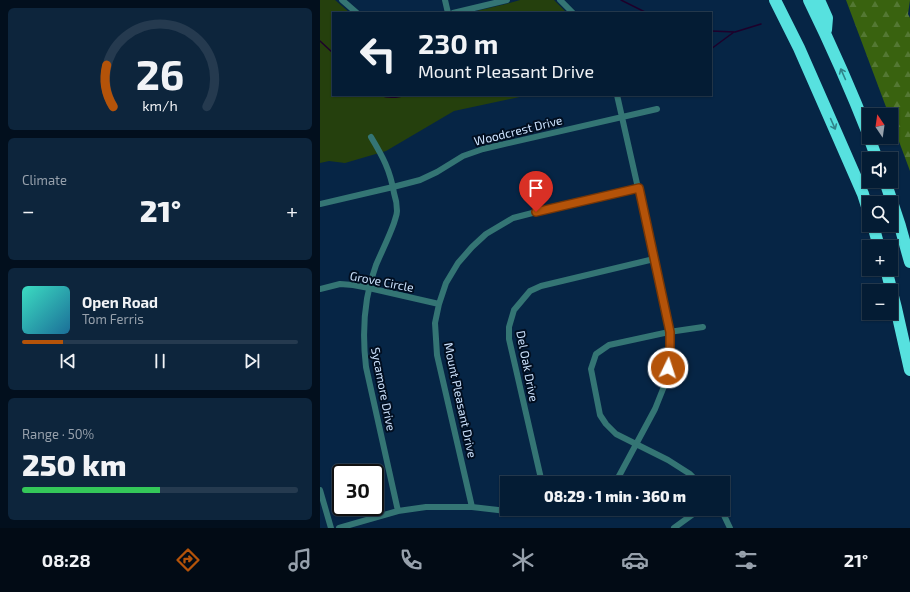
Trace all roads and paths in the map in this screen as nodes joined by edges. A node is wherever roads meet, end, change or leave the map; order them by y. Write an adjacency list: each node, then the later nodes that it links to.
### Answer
1 (342, 0): 9 (street)
2 (444, 0): 10 (street)
3 (507, 0): 11 (street)
4 (560, 0): 12 (street)
5 (768, 0): 15 (highway)
6 (775, 0): 15 (highway)
7 (809, 0): 13 (highway)
8 (819, 0): 13 (highway)
9 (356, 12)
10 (448, 12)
11 (457, 12)
12 (572, 12)
13 (826, 35): 18 (highway, one-way to 13)
14 (617, 96): 17 (street)
15 (822, 101): 23 (highway, one-way to 23)
16 (657, 109): 17 (street, Woodcrest Drive)
17 (622, 117): 20 (street, Woodcrest Drive); 21 (street)
18 (862, 118)
19 (371, 137): 20 (street, Sycamore Drive)
20 (394, 187): 24 (street, Woodcrest Drive); 28 (street, Sycamore Drive)
21 (639, 188): 25 (street); 30 (street, Mount Pleasant Drive)
22 (887, 188): 26 (highway)
23 (864, 196)
24 (320, 204)
25 (654, 259): 32 (street); 35 (street, Del Oak Drive)
26 (910, 262)
27 (888, 276): 33 (highway)
28 (369, 288): 29 (street, Grove Circle); 30 (street, Grove Circle); 41 (street, Sycamore Drive)
29 (320, 289)
30 (439, 304): 39 (street, Mount Pleasant Drive)
31 (703, 327): 32 (street)
32 (670, 332): 34 (street); 34 (street)
33 (910, 370)
34 (637, 444): 36 (street); 37 (street)
35 (540, 476)
36 (619, 476)
37 (692, 476)
38 (320, 490): 44 (street)
39 (472, 507): 40 (street); 41 (street)
40 (500, 510)
41 (398, 511): 45 (street)
42 (690, 516): 46 (street)
43 (724, 516): 47 (street)
44 (331, 528)
45 (339, 528)
46 (674, 528)
47 (730, 528)

